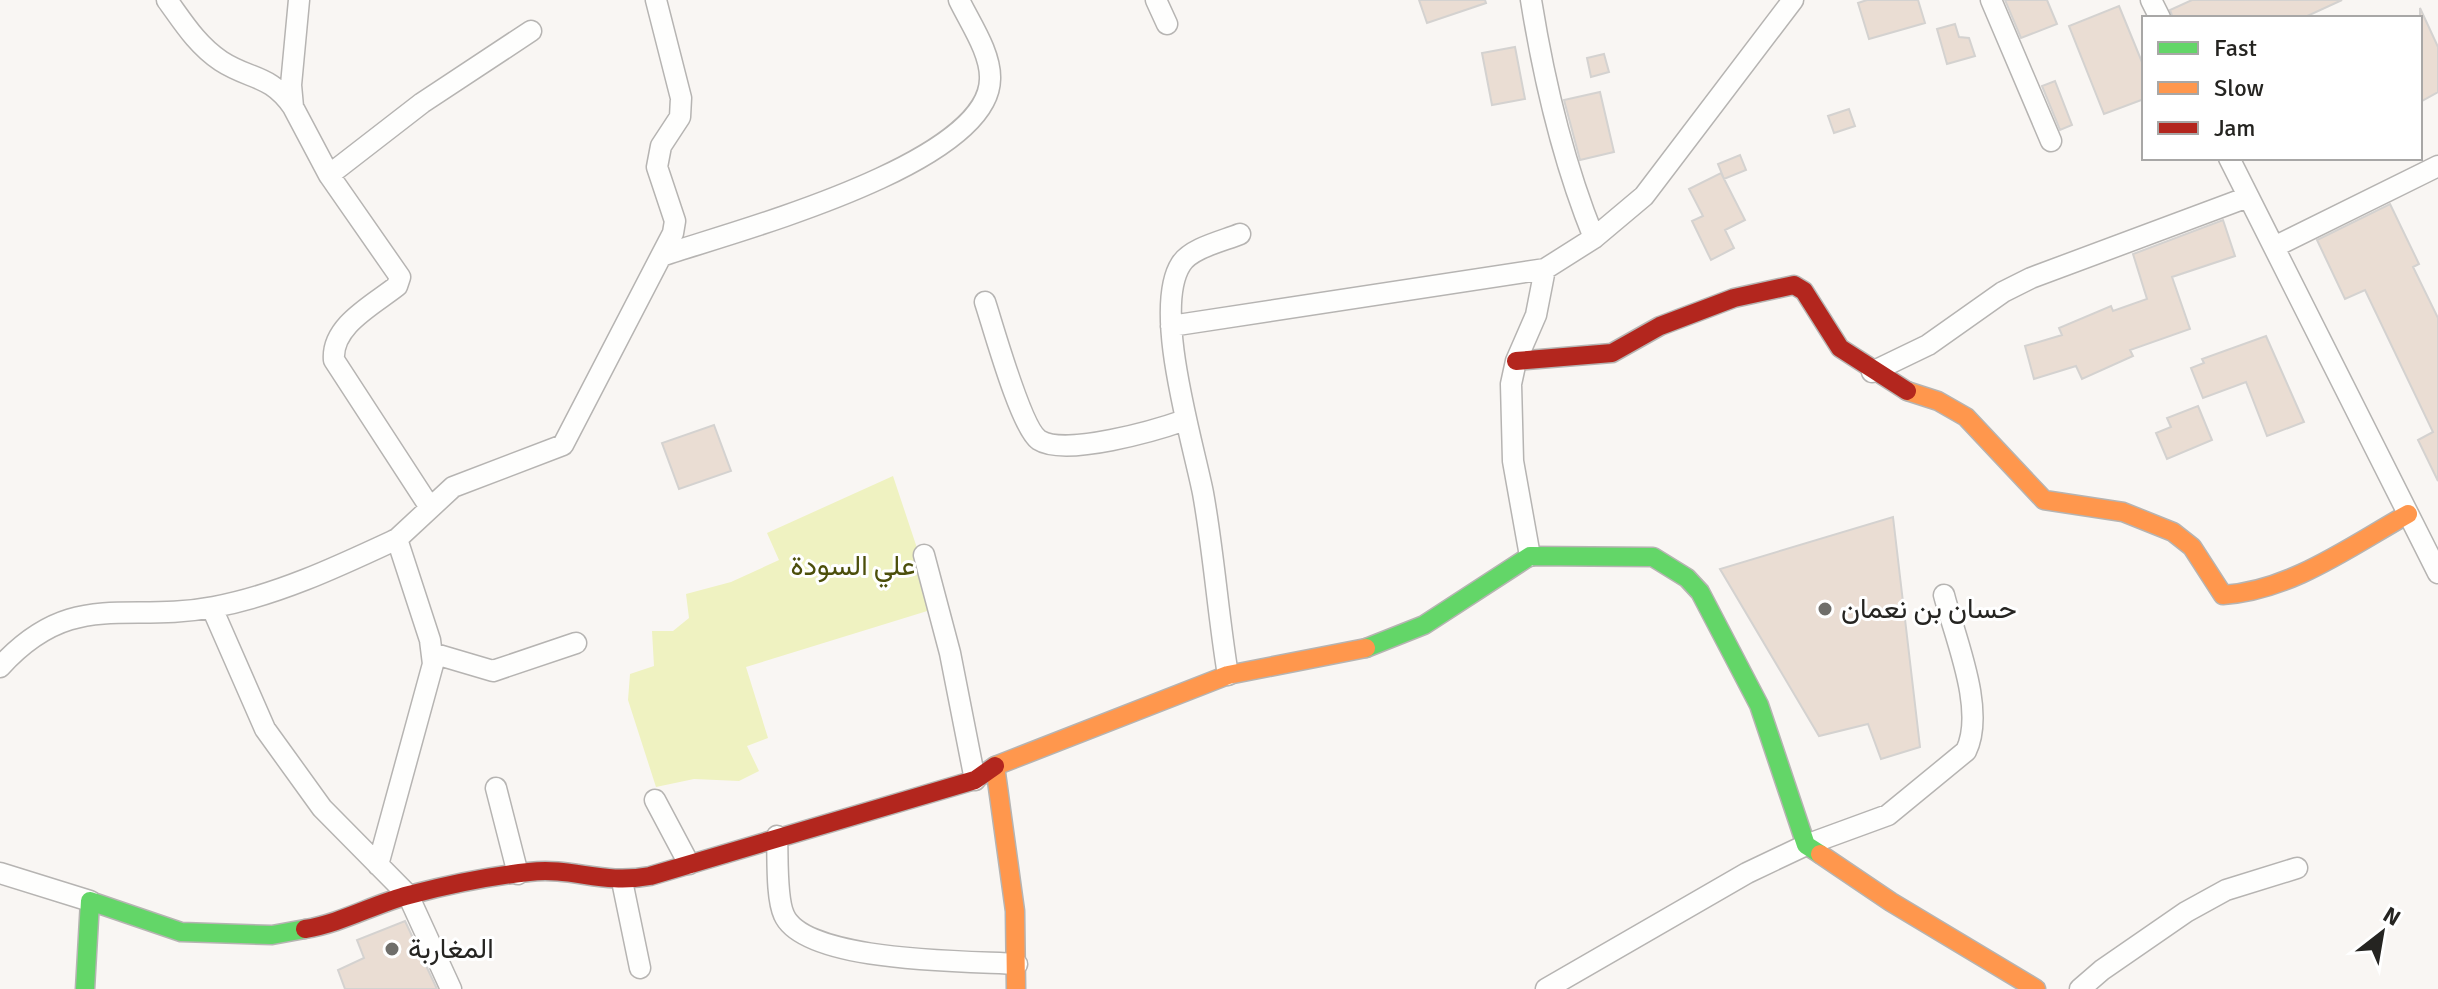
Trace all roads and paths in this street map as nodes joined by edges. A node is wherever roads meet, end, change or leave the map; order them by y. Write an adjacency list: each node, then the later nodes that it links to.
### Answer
1 (167, 0): 11 (street)
2 (299, 0): 11 (street)
3 (656, 0): 20 (street)
4 (959, 0): 20 (street)
5 (1156, 0): 9 (street)
6 (1531, 0): 18 (street)
7 (1793, 0): 18 (street)
8 (1991, 0): 12 (street)
9 (1167, 24)
10 (531, 31): 15 (street)
11 (293, 107): 15 (street)
12 (2051, 141)
13 (2230, 160): 16 (street)
14 (2438, 166): 19 (street)
15 (329, 175): 27 (street)
16 (2248, 197): 19 (street); 25 (street)
17 (1240, 234): 23 (street)
18 (1594, 238): 21 (street)
19 (2274, 247): 28 (street)
20 (664, 255): 27 (street)
21 (1545, 269): 23 (street); 24 (street)
22 (985, 302): 26 (street)
23 (1171, 326): 26 (street)
24 (1516, 361): 25 (street); 31 (street)
25 (1872, 372): 28 (street)
26 (1185, 420): 38 (street)
27 (429, 506): 29 (street)
28 (2408, 514): 32 (street)
29 (397, 539): 34 (street); 36 (street)
30 (924, 555): 40 (street)
31 (1530, 556): 38 (street); 44 (street)
32 (2438, 573)
33 (1944, 595): 44 (street)
34 (212, 608): 37 (street); 46 (street)
35 (576, 643): 36 (street)
36 (432, 653): 46 (street)
37 (0, 667)
38 (1228, 675): 39 (street)
39 (995, 766): 40 (street); 53 (street)
40 (975, 780): 43 (street)
41 (496, 788): 49 (street)
42 (655, 800): 45 (street)
43 (777, 836): 45 (street); 53 (street)
44 (1806, 845): 58 (street); 59 (street)
45 (689, 864): 50 (street)
46 (378, 865): 51 (street)
47 (2297, 868): 60 (street)
48 (0, 873): 52 (street)
49 (518, 874): 50 (street); 51 (street)
50 (622, 881): 54 (street)
51 (408, 895): 52 (street); 56 (street)
52 (90, 901): 55 (street)
53 (1017, 964): 57 (street)
54 (640, 968)
55 (85, 989)
56 (451, 989)
57 (1016, 989)
58 (1546, 989)
59 (2036, 989)
60 (2080, 989)

